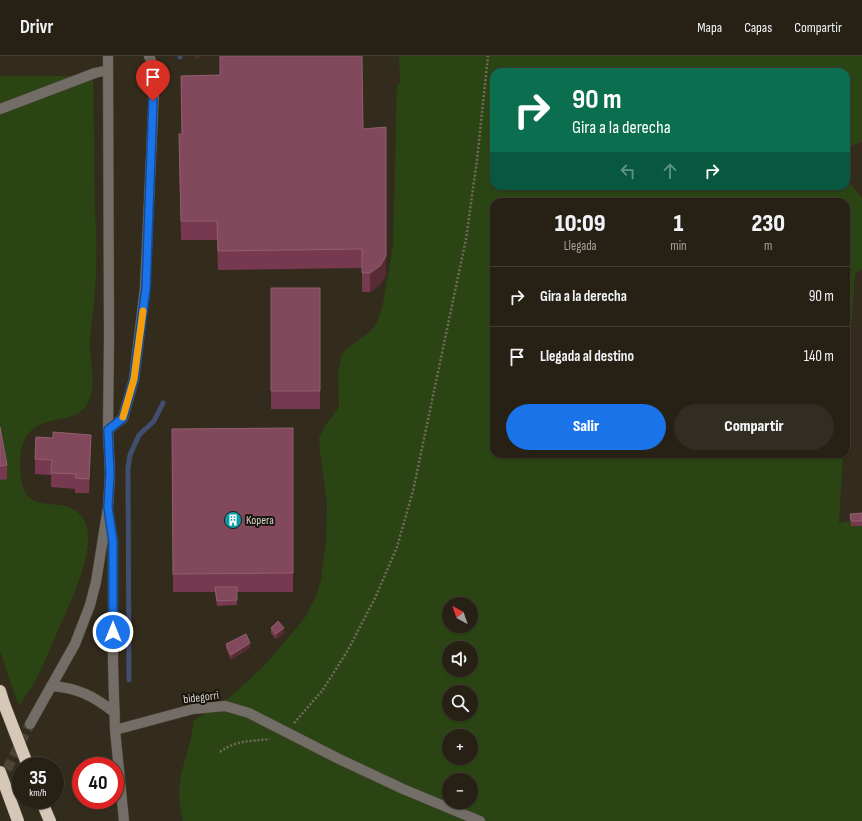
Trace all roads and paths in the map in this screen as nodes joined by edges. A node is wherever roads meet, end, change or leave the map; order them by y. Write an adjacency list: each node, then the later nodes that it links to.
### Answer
1 (108, 56): 4 (street)
2 (149, 56): 6 (street)
3 (488, 56): 13 (path)
4 (108, 70): 5 (street); 6 (street)
5 (0, 109)
6 (108, 430): 7 (street)
7 (108, 507): 8 (street); 10 (street)
8 (52, 686): 10 (street); 11 (street)
9 (0, 690): 15 (highway, bridge)
10 (115, 713): 12 (street)
11 (30, 724)
12 (115, 730): 13 (street, bidegorri); 20 (street)
13 (287, 731): 14 (path); 21 (street, bidegorri)
14 (220, 752)
15 (25, 757)
16 (0, 772): 18 (highway, bridge)
17 (45, 809): 19 (highway)
18 (18, 821)
19 (50, 821)
20 (124, 821)
21 (480, 821)

